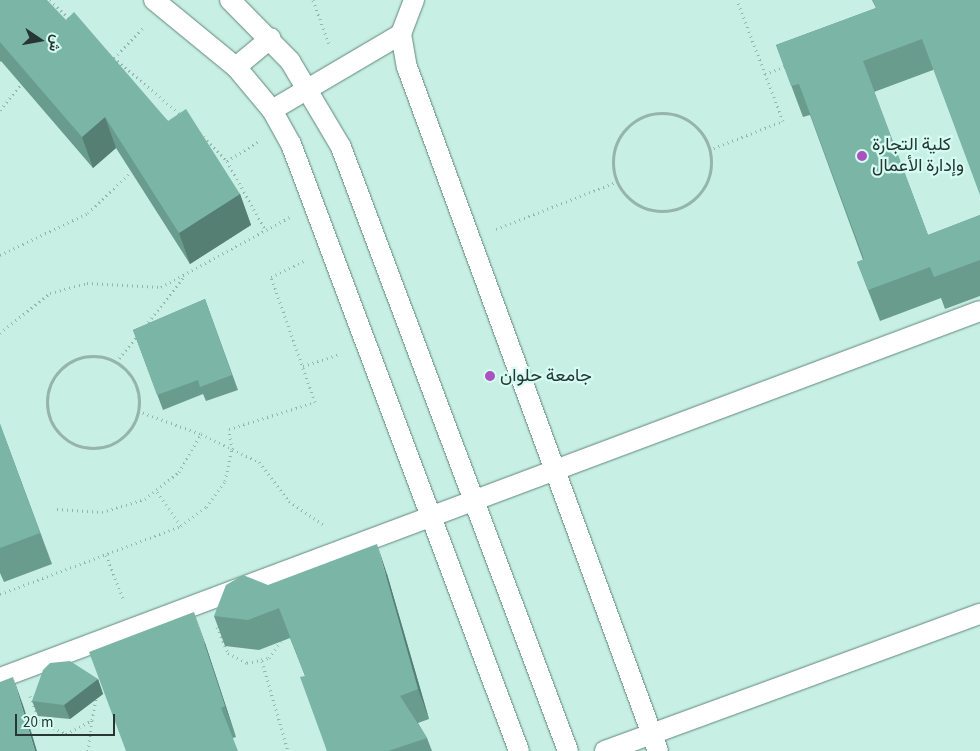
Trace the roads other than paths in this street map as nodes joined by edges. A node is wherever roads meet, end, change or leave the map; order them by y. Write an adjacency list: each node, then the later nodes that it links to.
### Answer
1 (230, 0): 5 (lane)
2 (414, 0): 4 (lane)
3 (159, 4): 6 (lane)
4 (401, 34): 7 (lane); 10 (lane)
5 (271, 38): 6 (lane); 7 (lane)
6 (236, 67): 8 (lane)
7 (307, 85): 8 (lane); 11 (lane)
8 (272, 110): 12 (lane)
9 (980, 311): 10 (lane)
10 (554, 470): 11 (lane); 15 (lane)
11 (472, 501): 12 (lane); 17 (lane)
12 (430, 517): 14 (lane); 16 (lane)
13 (980, 614): 15 (lane)
14 (0, 678)
15 (655, 743): 18 (lane)
16 (519, 751)
17 (568, 751)
18 (605, 751)

